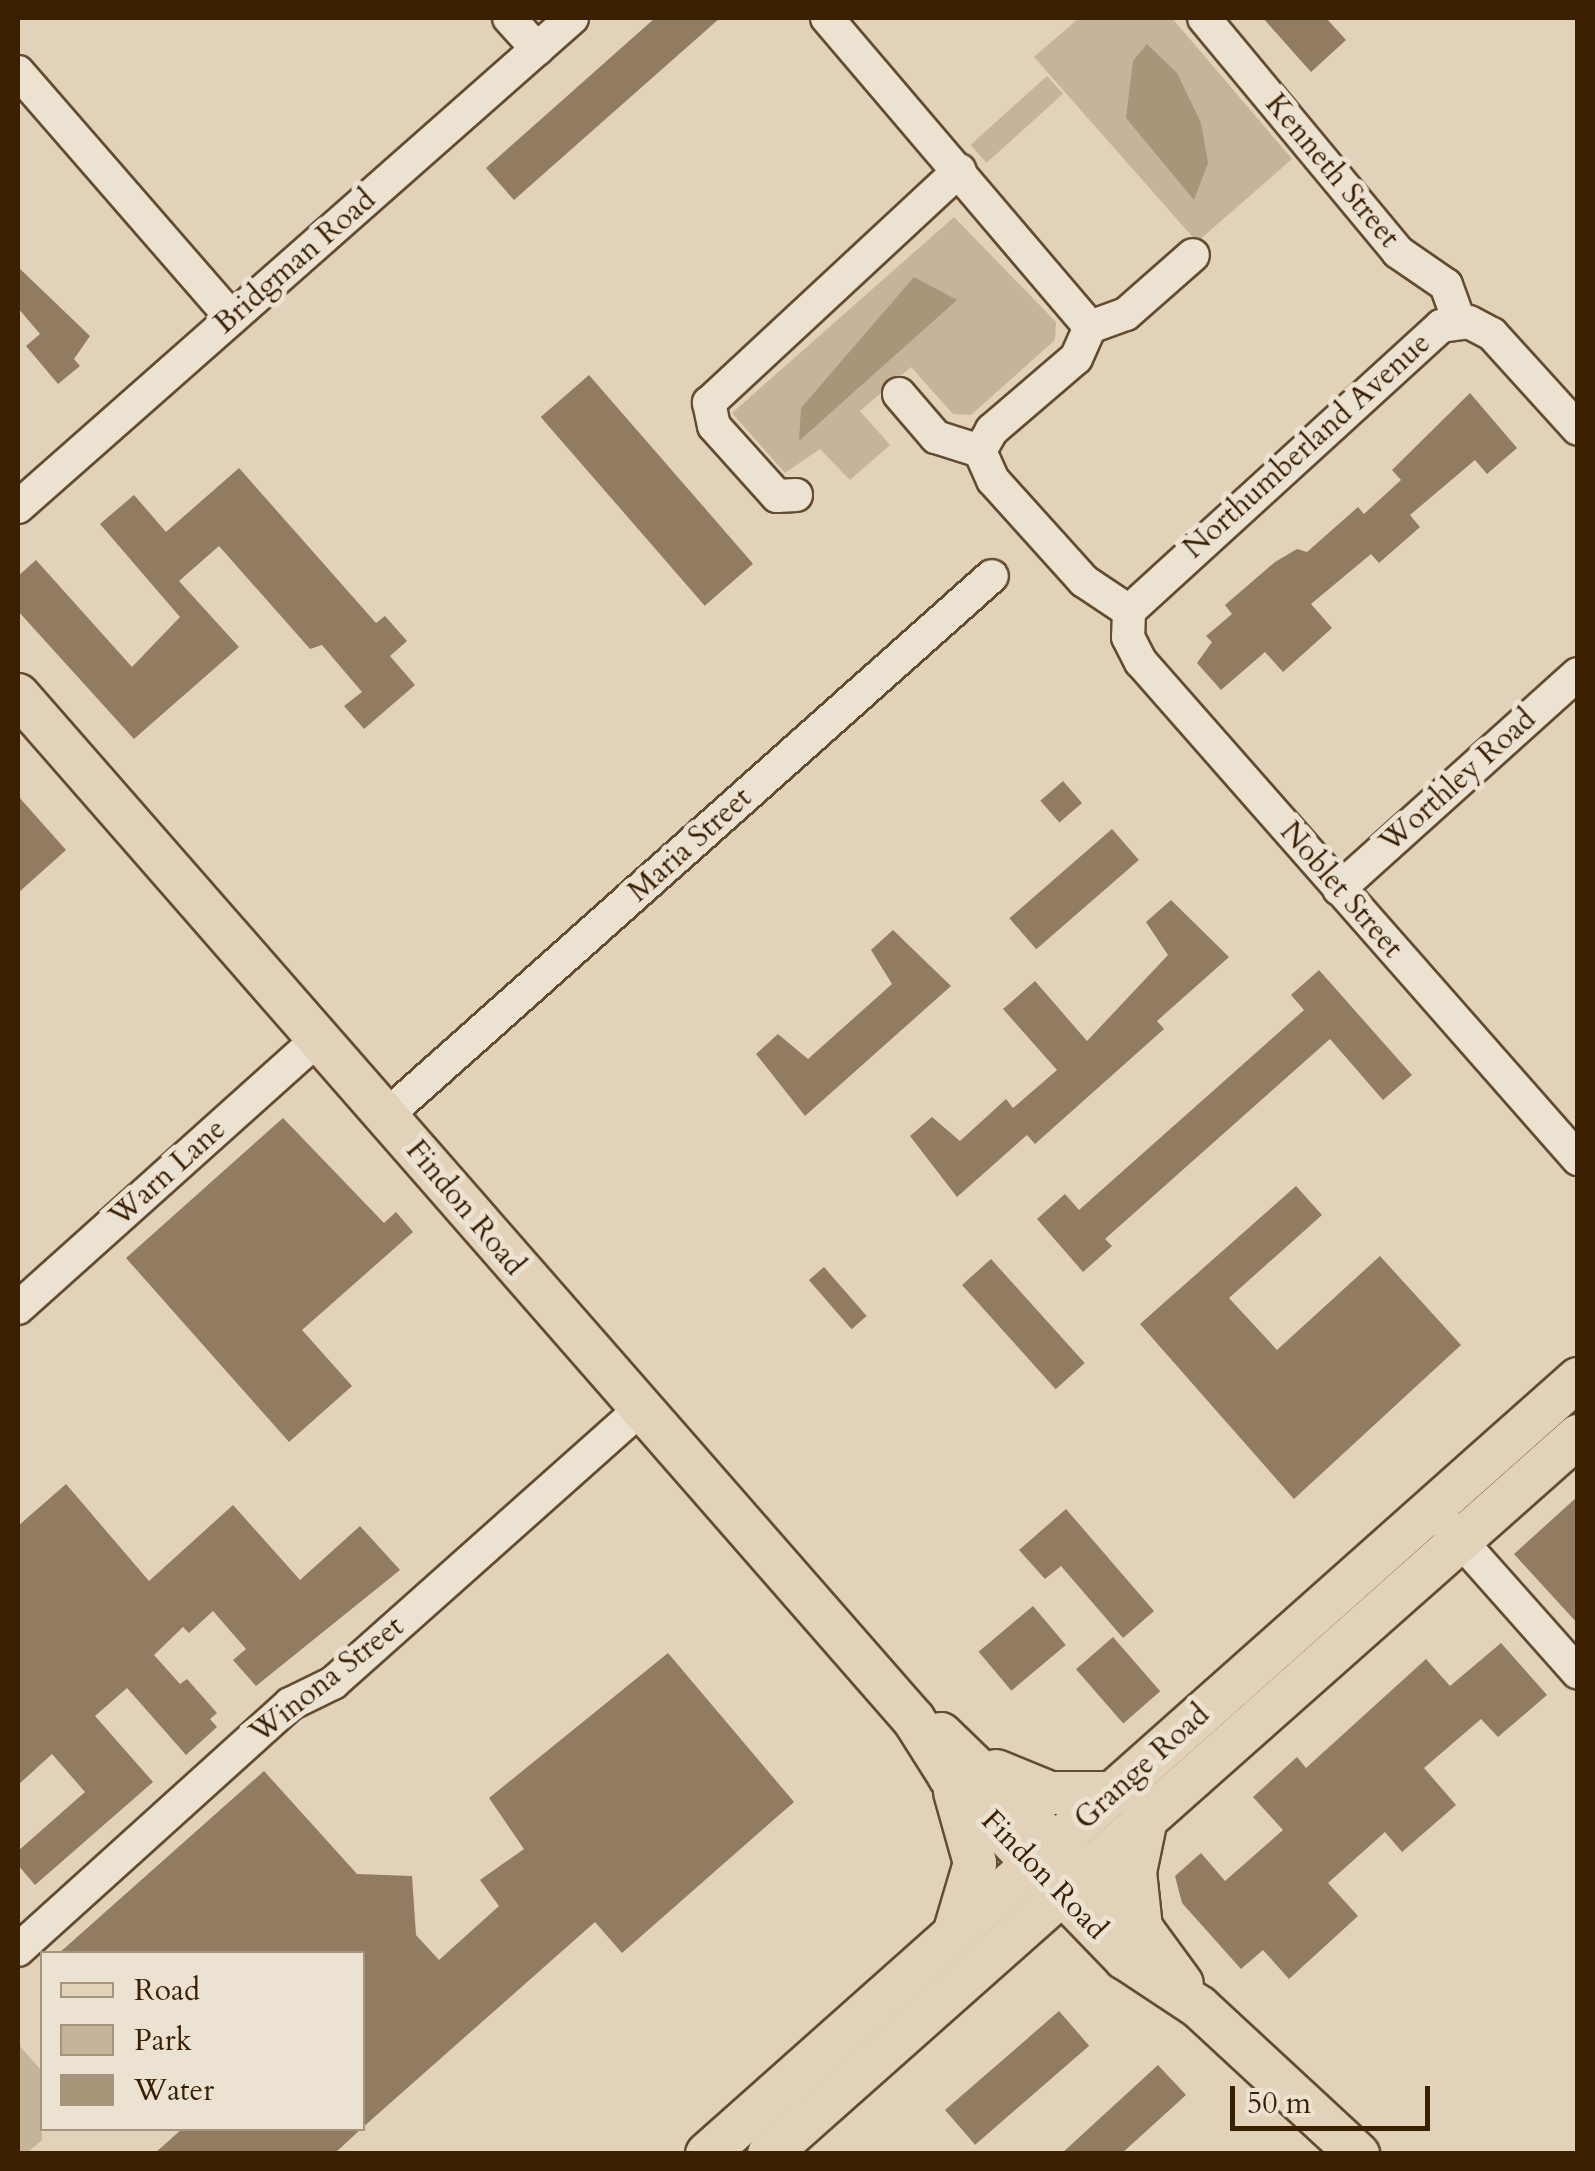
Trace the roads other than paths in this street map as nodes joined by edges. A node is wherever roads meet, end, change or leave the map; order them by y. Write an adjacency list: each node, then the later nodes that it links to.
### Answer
1 (509, 18): 5 (street)
2 (572, 18): 5 (street, Bridgman Road)
3 (827, 18): 7 (street)
4 (1204, 18): 10 (street, Kenneth Street)
5 (537, 49): 9 (street, Bridgman Road)
6 (18, 72): 9 (street)
7 (960, 170): 11 (street); 15 (street)
8 (1193, 255): 11 (street)
9 (232, 318): 16 (street, Bridgman Road)
10 (1458, 321): 13 (street, Northumberland Avenue); 18 (street, Northumberland Avenue)
11 (1090, 327): 14 (street)
12 (898, 394): 14 (street)
13 (1578, 429)
14 (980, 451): 18 (street)
15 (796, 496)
16 (18, 507)
17 (992, 576): 23 (street, Maria Street)
18 (1129, 611): 21 (street, Noblet Street)
19 (1578, 674): 21 (street, Worthley Road)
20 (18, 695): 22 (main road, Findon Road)
21 (1340, 889): 24 (street, Noblet Street)
22 (319, 1038): 23 (main road, Findon Road); 25 (street, Warn Lane)
23 (387, 1115): 27 (main road, Findon Road)
24 (1578, 1159)
25 (18, 1308)
26 (1578, 1379): 29 (main road, Grange Road)
27 (637, 1412): 32 (main road, Findon Road); 38 (street, Winona Street)
28 (1578, 1436): 30 (main road, Grange Road)
29 (1433, 1507): 30 (street); 33 (main road, Grange Road)
30 (1460, 1541): 31 (street); 33 (main road, Grange Road)
31 (1578, 1673)
32 (964, 1770): 33 (main road); 34 (main road, Findon Road); 35 (main road)
33 (1130, 1803): 34 (main road, Grange Road); 37 (main road)
34 (1058, 1869): 35 (main road, Grange Road); 36 (main road, Grange Road); 37 (main road, Findon Road)
35 (954, 1936): 39 (main road, Grange Road)
36 (1006, 1943): 37 (main road); 40 (main road, Grange Road)
37 (1133, 1943): 41 (main road, Findon Road)
38 (18, 1950)
39 (707, 2154)
40 (769, 2154)
41 (1358, 2154)

